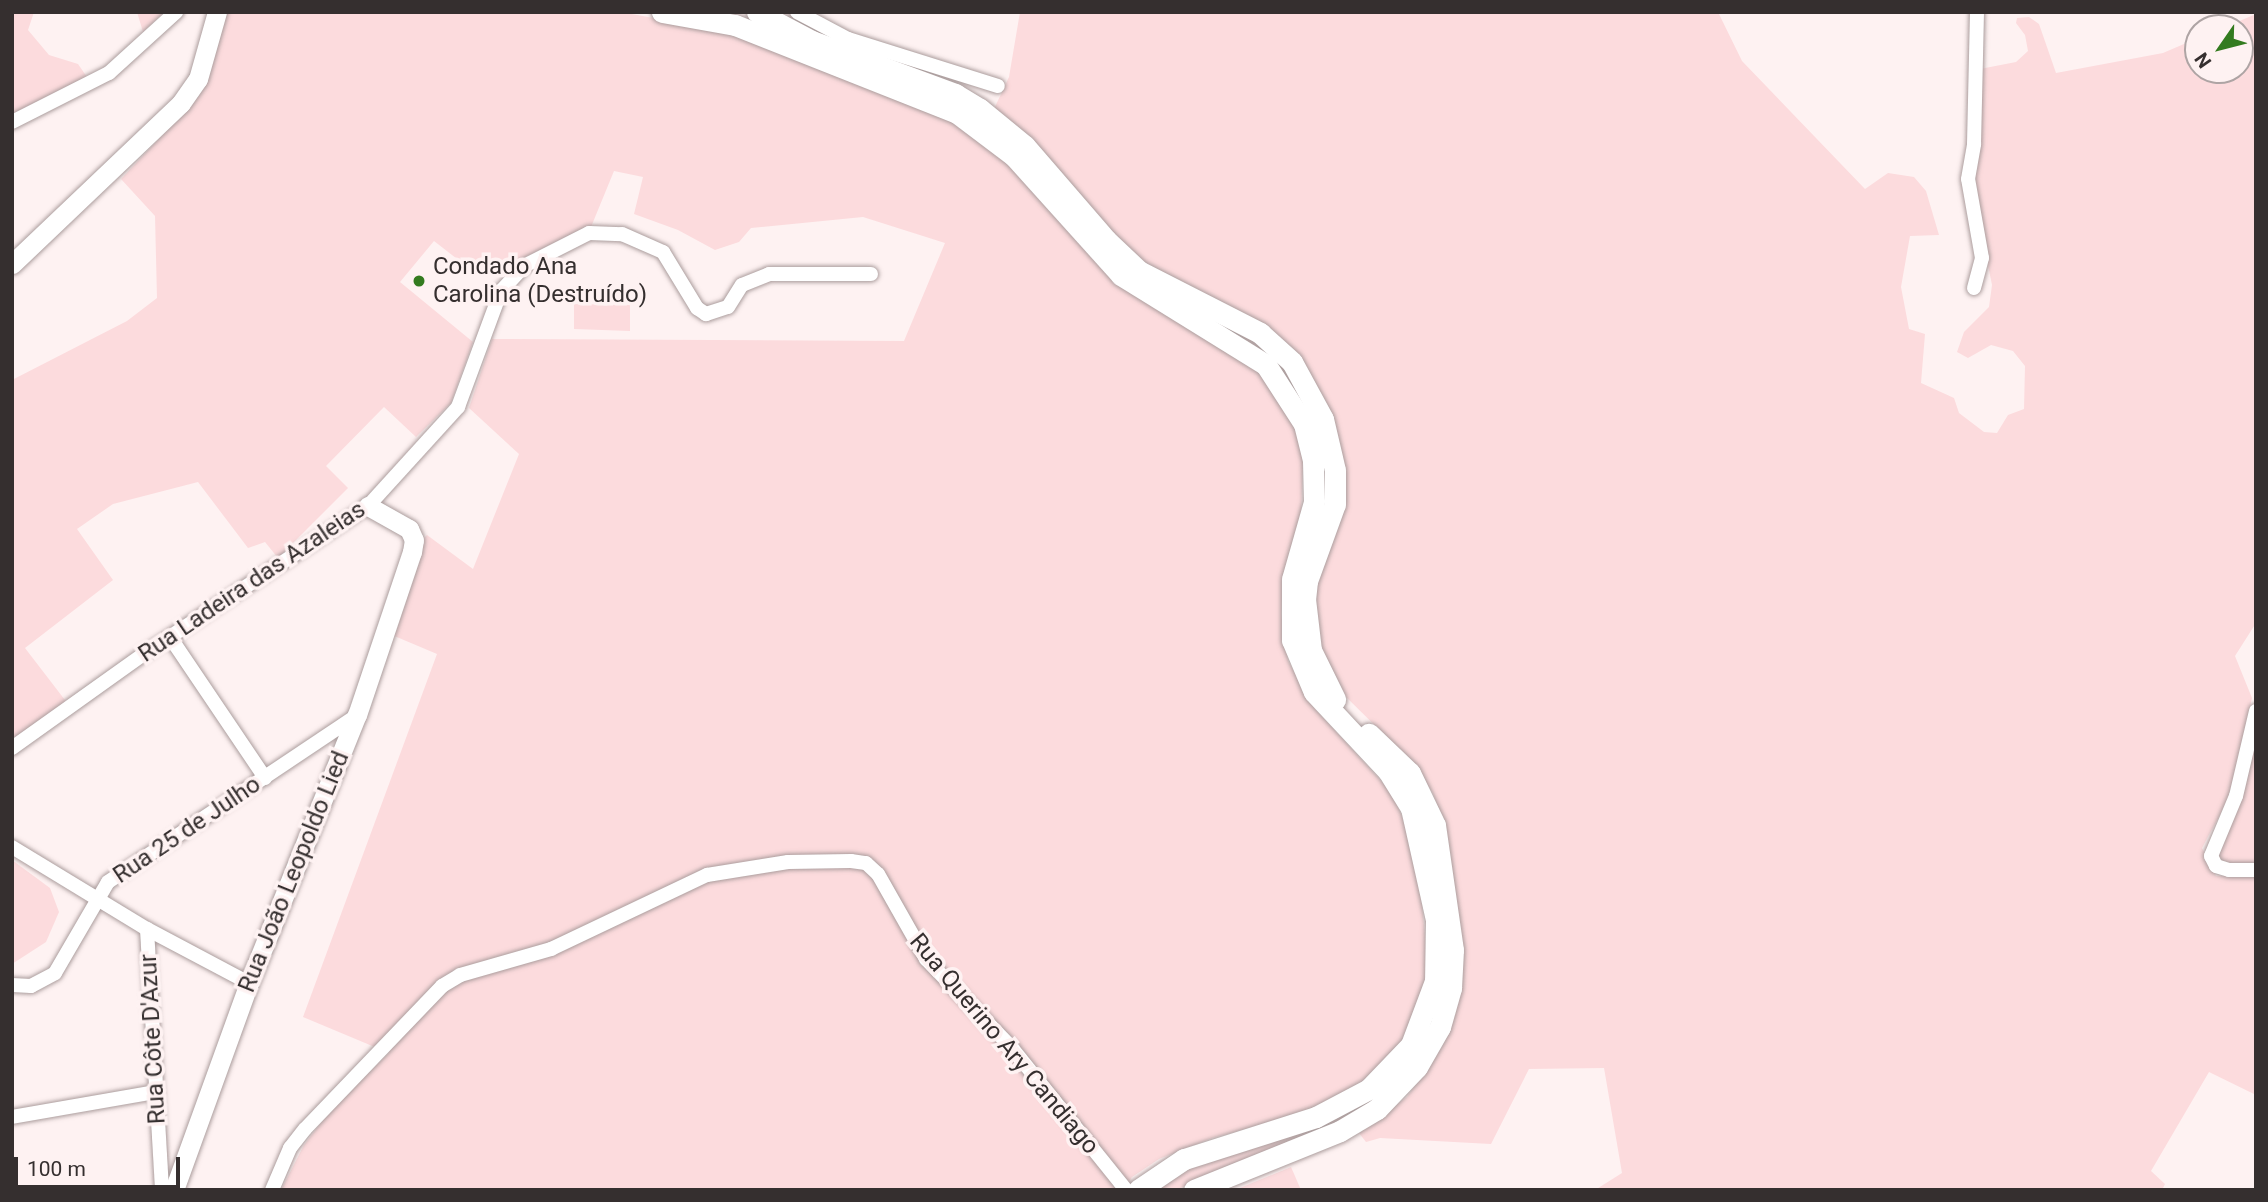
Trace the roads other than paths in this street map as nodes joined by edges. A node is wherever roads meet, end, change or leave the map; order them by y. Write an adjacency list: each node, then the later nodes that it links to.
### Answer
1 (176, 12): 9 (street)
2 (216, 12): 10 (street)
3 (665, 12): 31 (main road)
4 (725, 12): 7 (main road)
5 (797, 12): 8 (street)
6 (1977, 12): 12 (street)
7 (769, 14): 32 (main road)
8 (998, 86)
9 (12, 122)
10 (12, 264)
11 (871, 274): 13 (street, Rua Ladeira das Azaleias)
12 (1974, 288)
13 (368, 506): 14 (street, Rua Ladeira das Azaleias); 16 (street, Rua João Leopoldo Lied)
14 (170, 637): 17 (street, Rua Ladeira das Azaleias); 18 (street)
15 (2256, 711): 20 (street)
16 (357, 715): 18 (street, Rua 25 de Julho); 23 (street, Rua João Leopoldo Lied)
17 (12, 748)
18 (265, 778): 21 (street, Rua 25 de Julho)
19 (12, 847): 21 (street)
20 (2256, 870)
21 (98, 898): 22 (street); 24 (street, Rua 25 de Julho)
22 (147, 929): 23 (street); 25 (street, Rua Côte D'Azur)
23 (249, 983): 28 (street, Rua João Leopoldo Lied)
24 (12, 985)
25 (155, 1092): 26 (street); 27 (street, Rua Côte D'Azur)
26 (12, 1117)
27 (162, 1190)
28 (174, 1190)
29 (272, 1190): 30 (street, Rua Querino Ary Candiago)
30 (1126, 1190)
31 (1138, 1190)
32 (1194, 1190)

